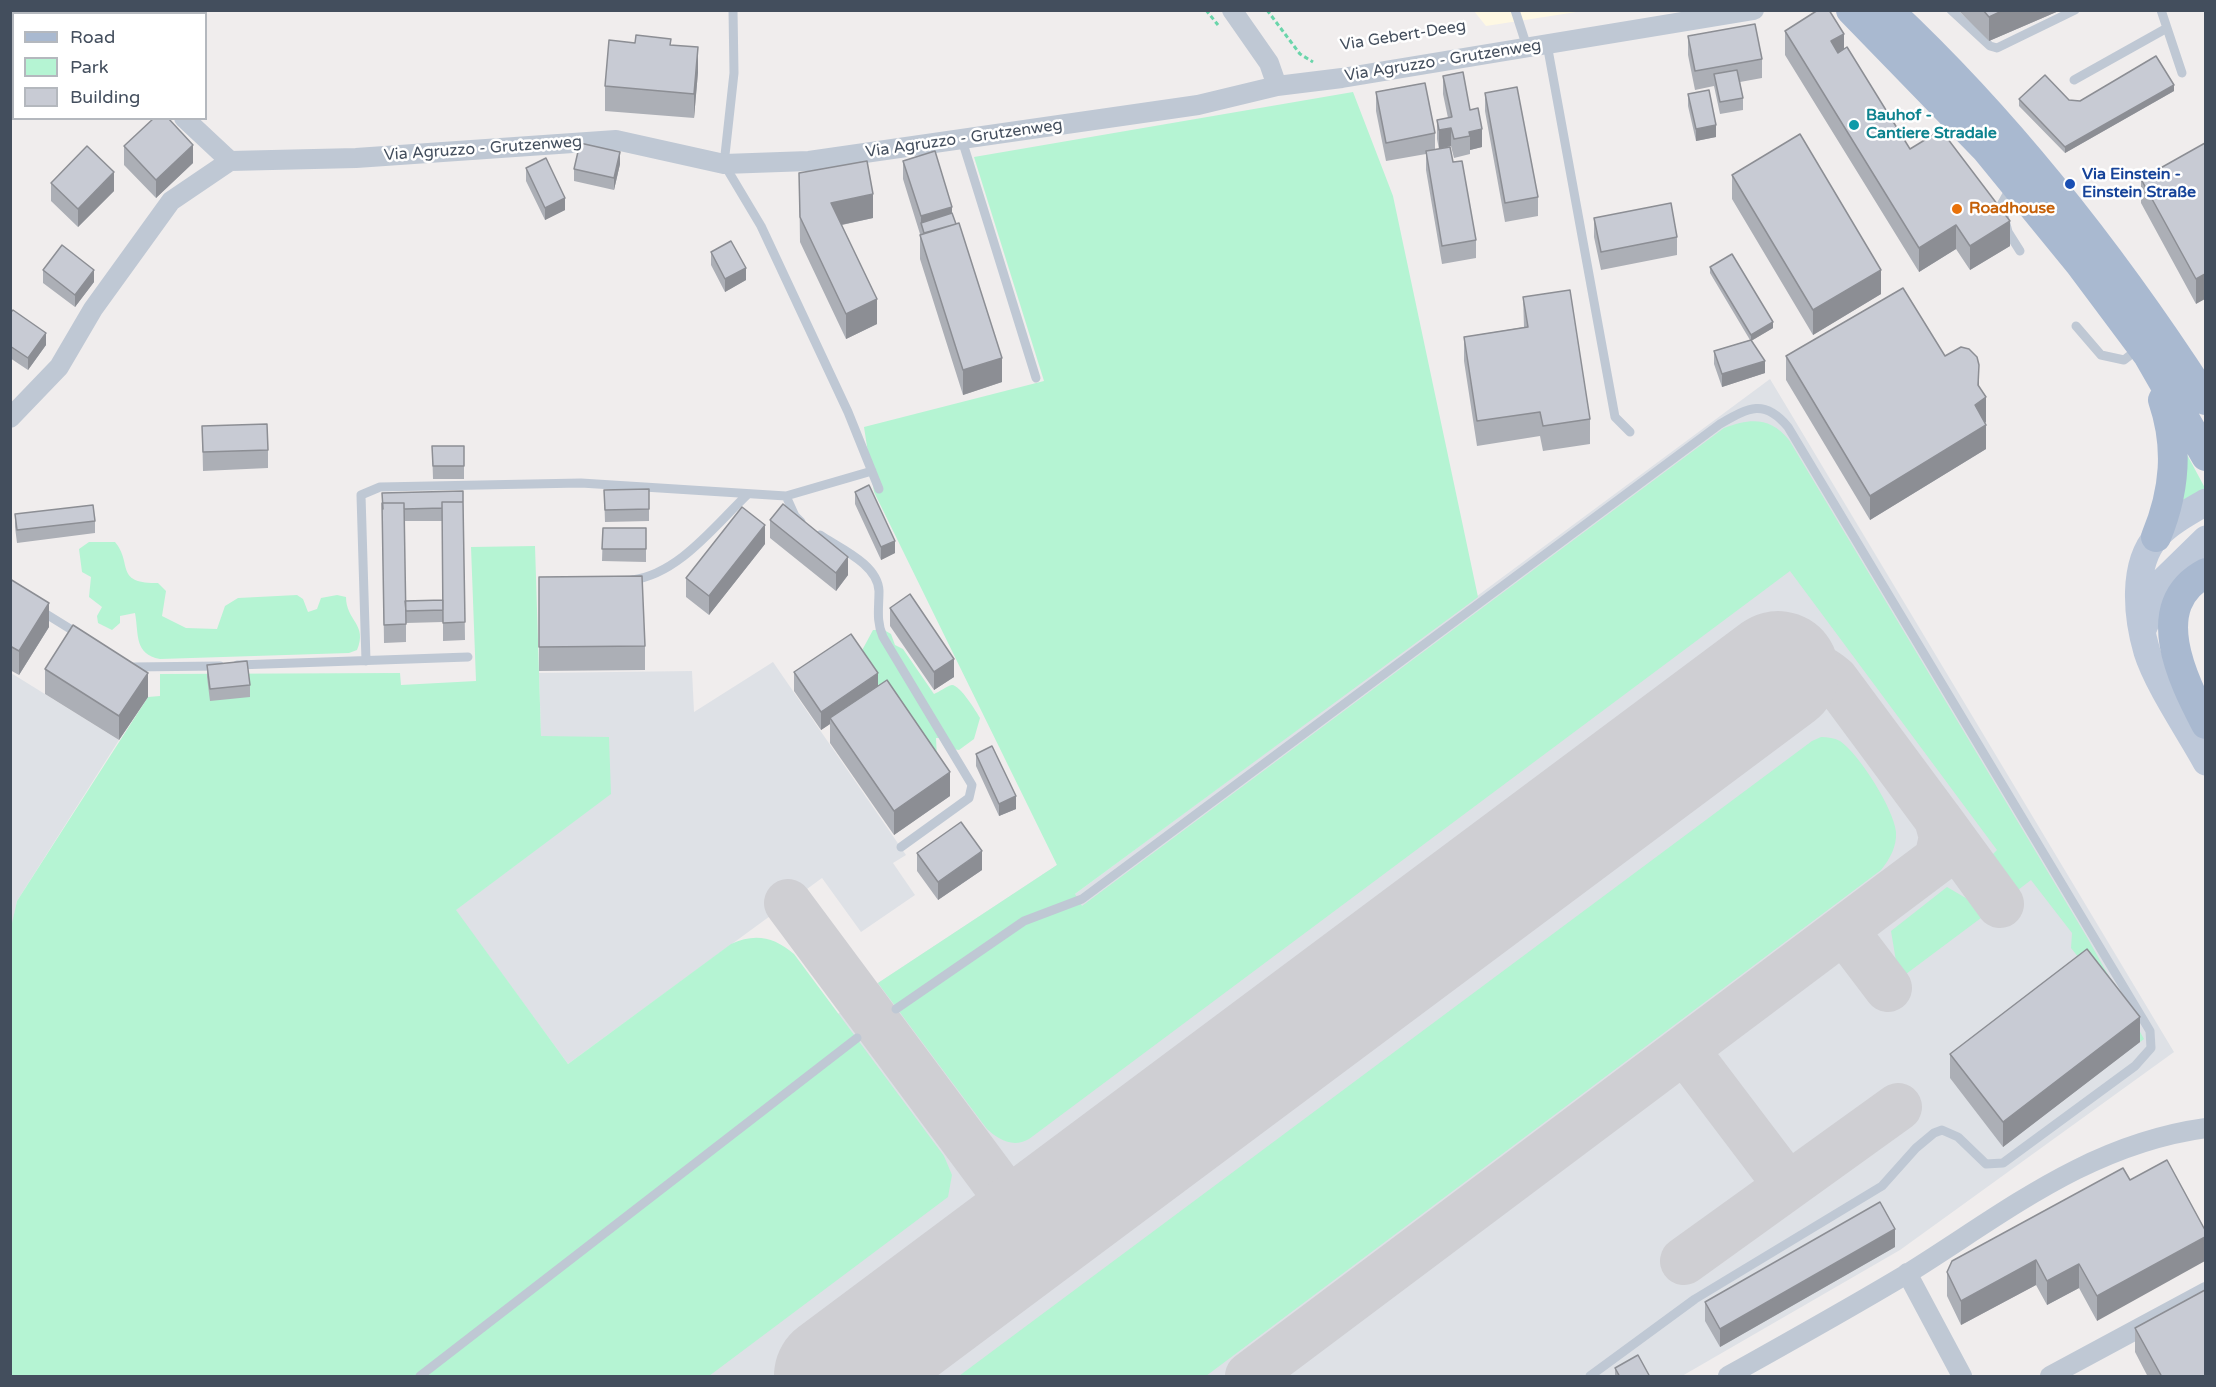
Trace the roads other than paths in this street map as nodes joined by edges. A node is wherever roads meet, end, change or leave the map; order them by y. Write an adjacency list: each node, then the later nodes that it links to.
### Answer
1 (733, 10): 19 (lane)
2 (1232, 10): 15 (street)
3 (1515, 10): 12 (lane)
4 (1754, 10): 11 (street, Via Agruzzo - Grutzenweg)
5 (1851, 10): 20 (main road)
6 (1888, 10): 24 (main road)
7 (1951, 10): 8 (lane)
8 (2075, 10)
9 (2161, 10): 10 (lane)
10 (2167, 28): 13 (lane); 14 (lane)
11 (1547, 44): 12 (street, Via Agruzzo - Grutzenweg); 29 (lane)
12 (1527, 47): 15 (street, Via Agruzzo - Grutzenweg)
13 (2182, 73)
14 (2074, 80)
15 (1277, 86): 17 (street, Via Agruzzo - Grutzenweg)
16 (186, 120): 18 (street)
17 (962, 140): 19 (street, Via Agruzzo - Grutzenweg); 25 (lane)
18 (230, 161): 19 (street, Via Agruzzo - Grutzenweg); 28 (street)
19 (724, 164): 31 (lane)
20 (2013, 182): 21 (lane); 23 (main road)
21 (2020, 251)
22 (2076, 326): 23 (lane)
23 (2145, 350): 30 (main road); 36 (main road)
24 (2181, 361): 26 (main road); 27 (main road)
25 (1036, 378)
26 (2205, 386)
27 (2205, 400)
28 (10, 418)
29 (1630, 432)
30 (2205, 456)
31 (872, 471): 32 (lane); 34 (lane)
32 (879, 489)
33 (748, 494): 34 (lane); 39 (lane); 44 (lane)
34 (786, 496): 48 (lane)
35 (2205, 502): 36 (street)
36 (2156, 537): 41 (street)
37 (2205, 540): 41 (street)
38 (2205, 573): 46 (main road)
39 (618, 582)
40 (30, 603): 42 (lane)
41 (2142, 631): 47 (street)
42 (87, 639)
43 (468, 657): 44 (lane)
44 (366, 661): 45 (lane)
45 (125, 663)
46 (2205, 724)
47 (2205, 762)
48 (901, 847)
49 (896, 1009): 55 (lane)
50 (857, 1038): 54 (lane)
51 (2205, 1128): 52 (street)
52 (1907, 1273): 56 (street); 57 (street)
53 (2205, 1292): 58 (street)
54 (420, 1377)
55 (1590, 1377)
56 (1728, 1377)
57 (1962, 1377)
58 (2050, 1377)

